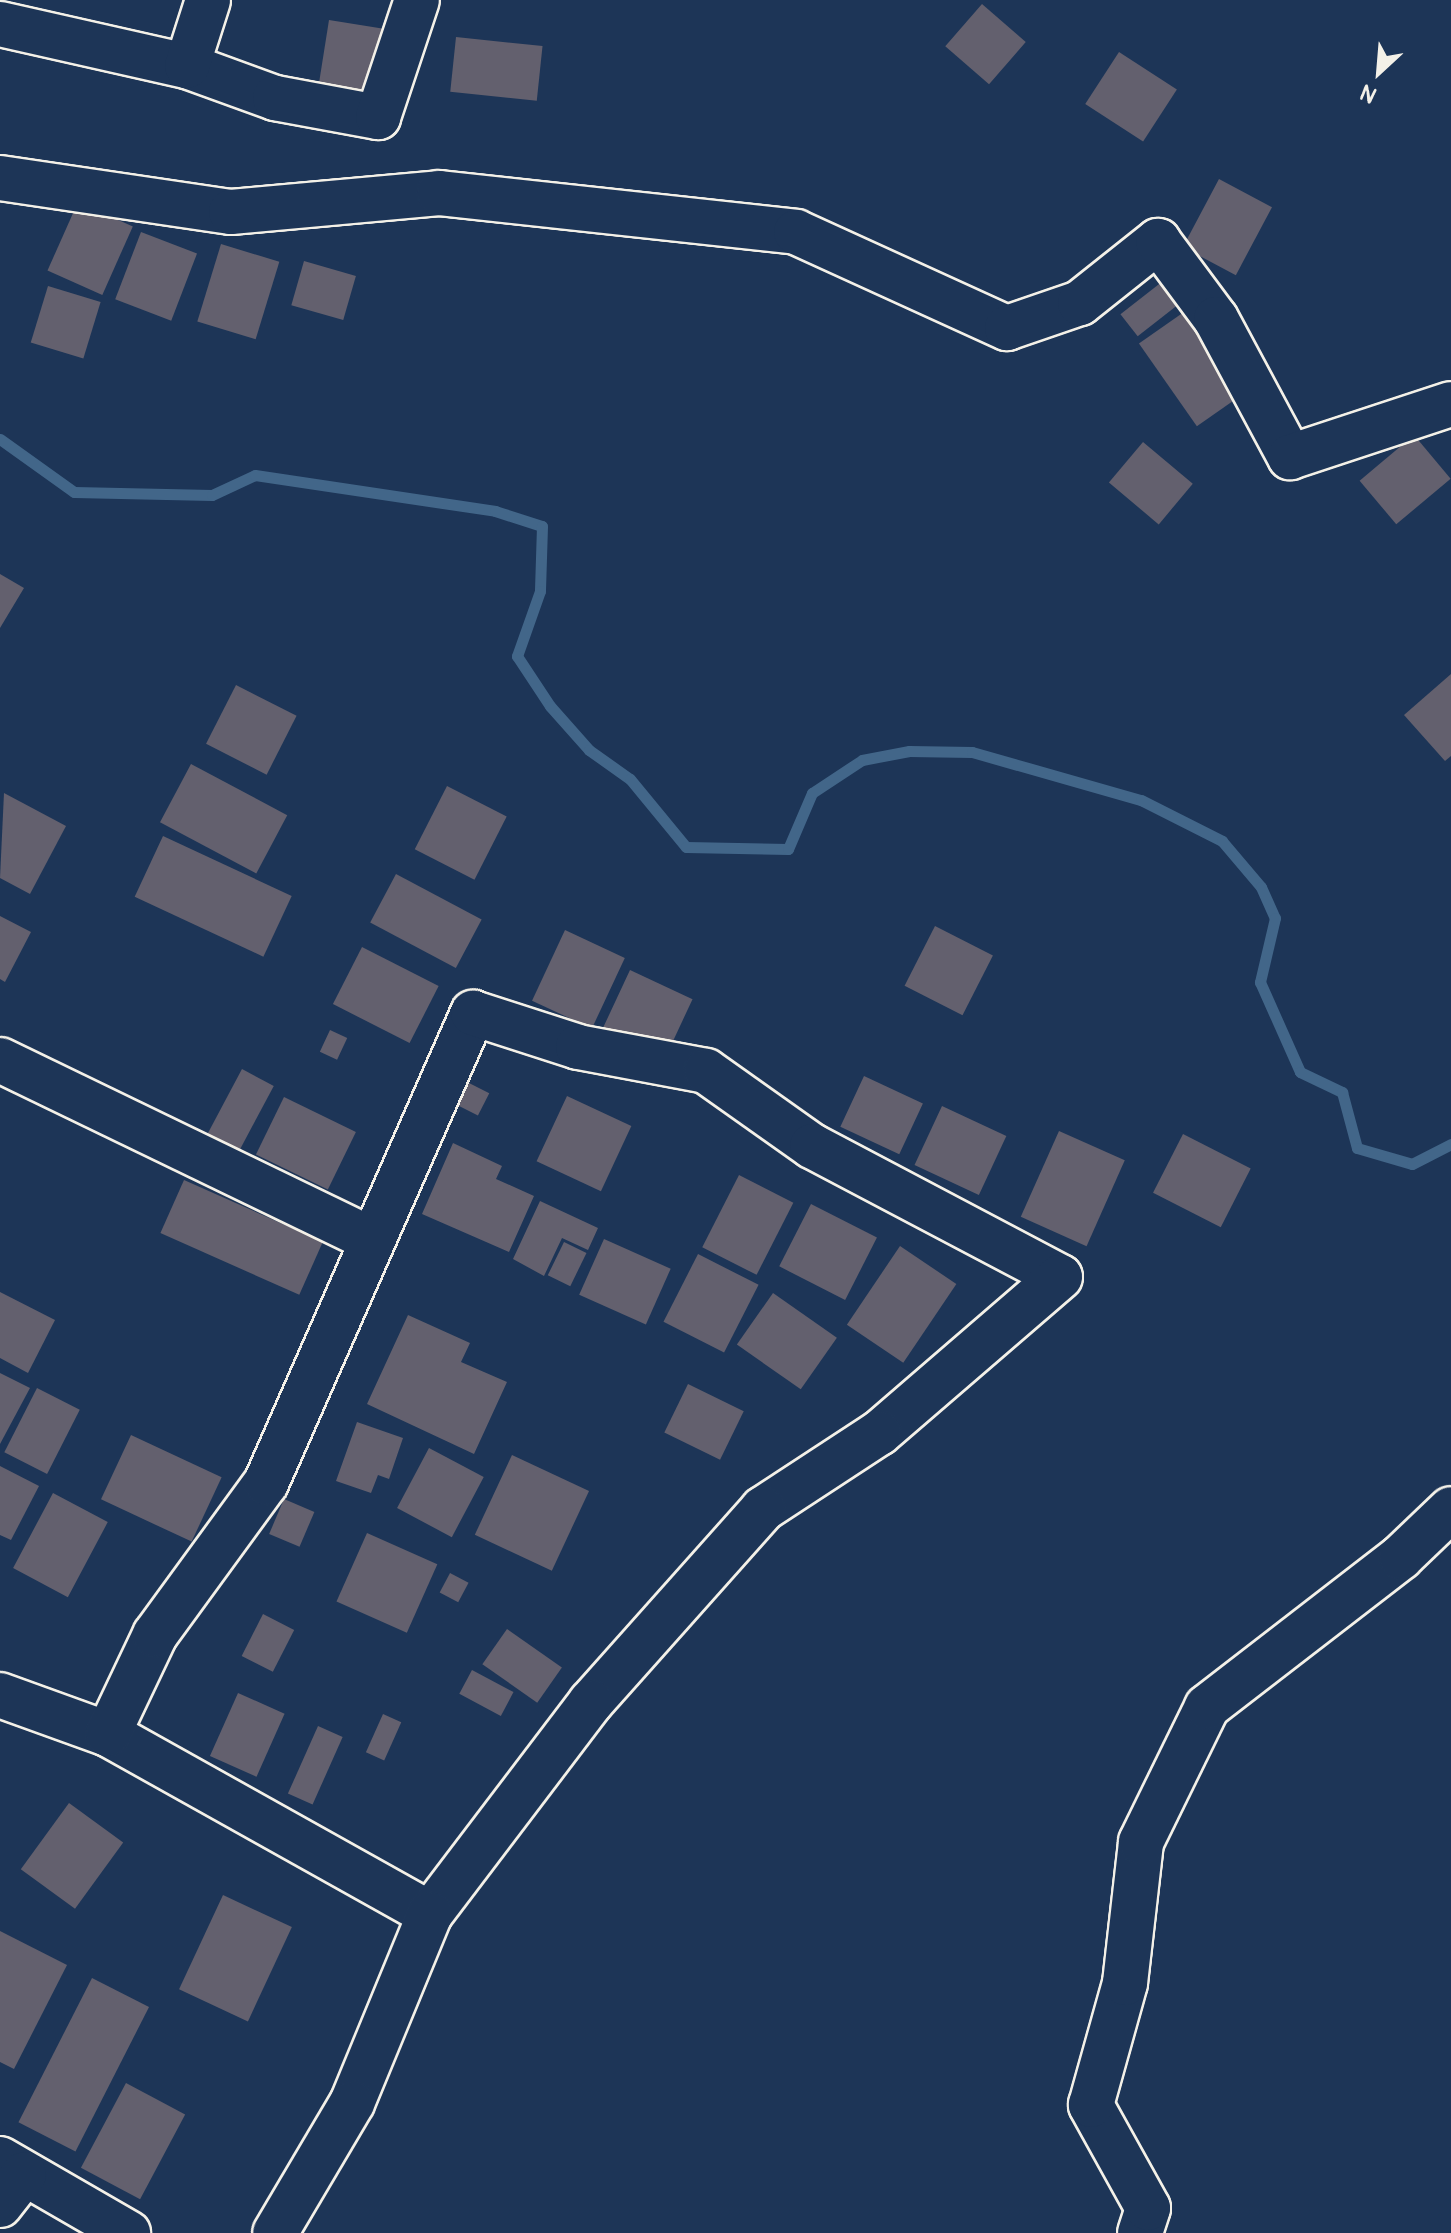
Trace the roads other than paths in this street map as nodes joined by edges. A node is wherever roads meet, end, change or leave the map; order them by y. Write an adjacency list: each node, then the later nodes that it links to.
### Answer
1 (208, 0): 4 (street)
2 (417, 0): 4 (street)
3 (0, 24): 4 (street)
4 (187, 66)
5 (0, 178): 6 (street)
6 (1451, 404)
7 (0, 1060): 8 (street)
8 (369, 1238): 11 (street); 12 (street)
9 (1451, 1509): 16 (street)
10 (0, 1695): 11 (street)
11 (108, 1734): 12 (street)
12 (430, 1914): 15 (street)
13 (8, 2179): 14 (street)
14 (128, 2233)
15 (275, 2233)
16 (1140, 2233)

